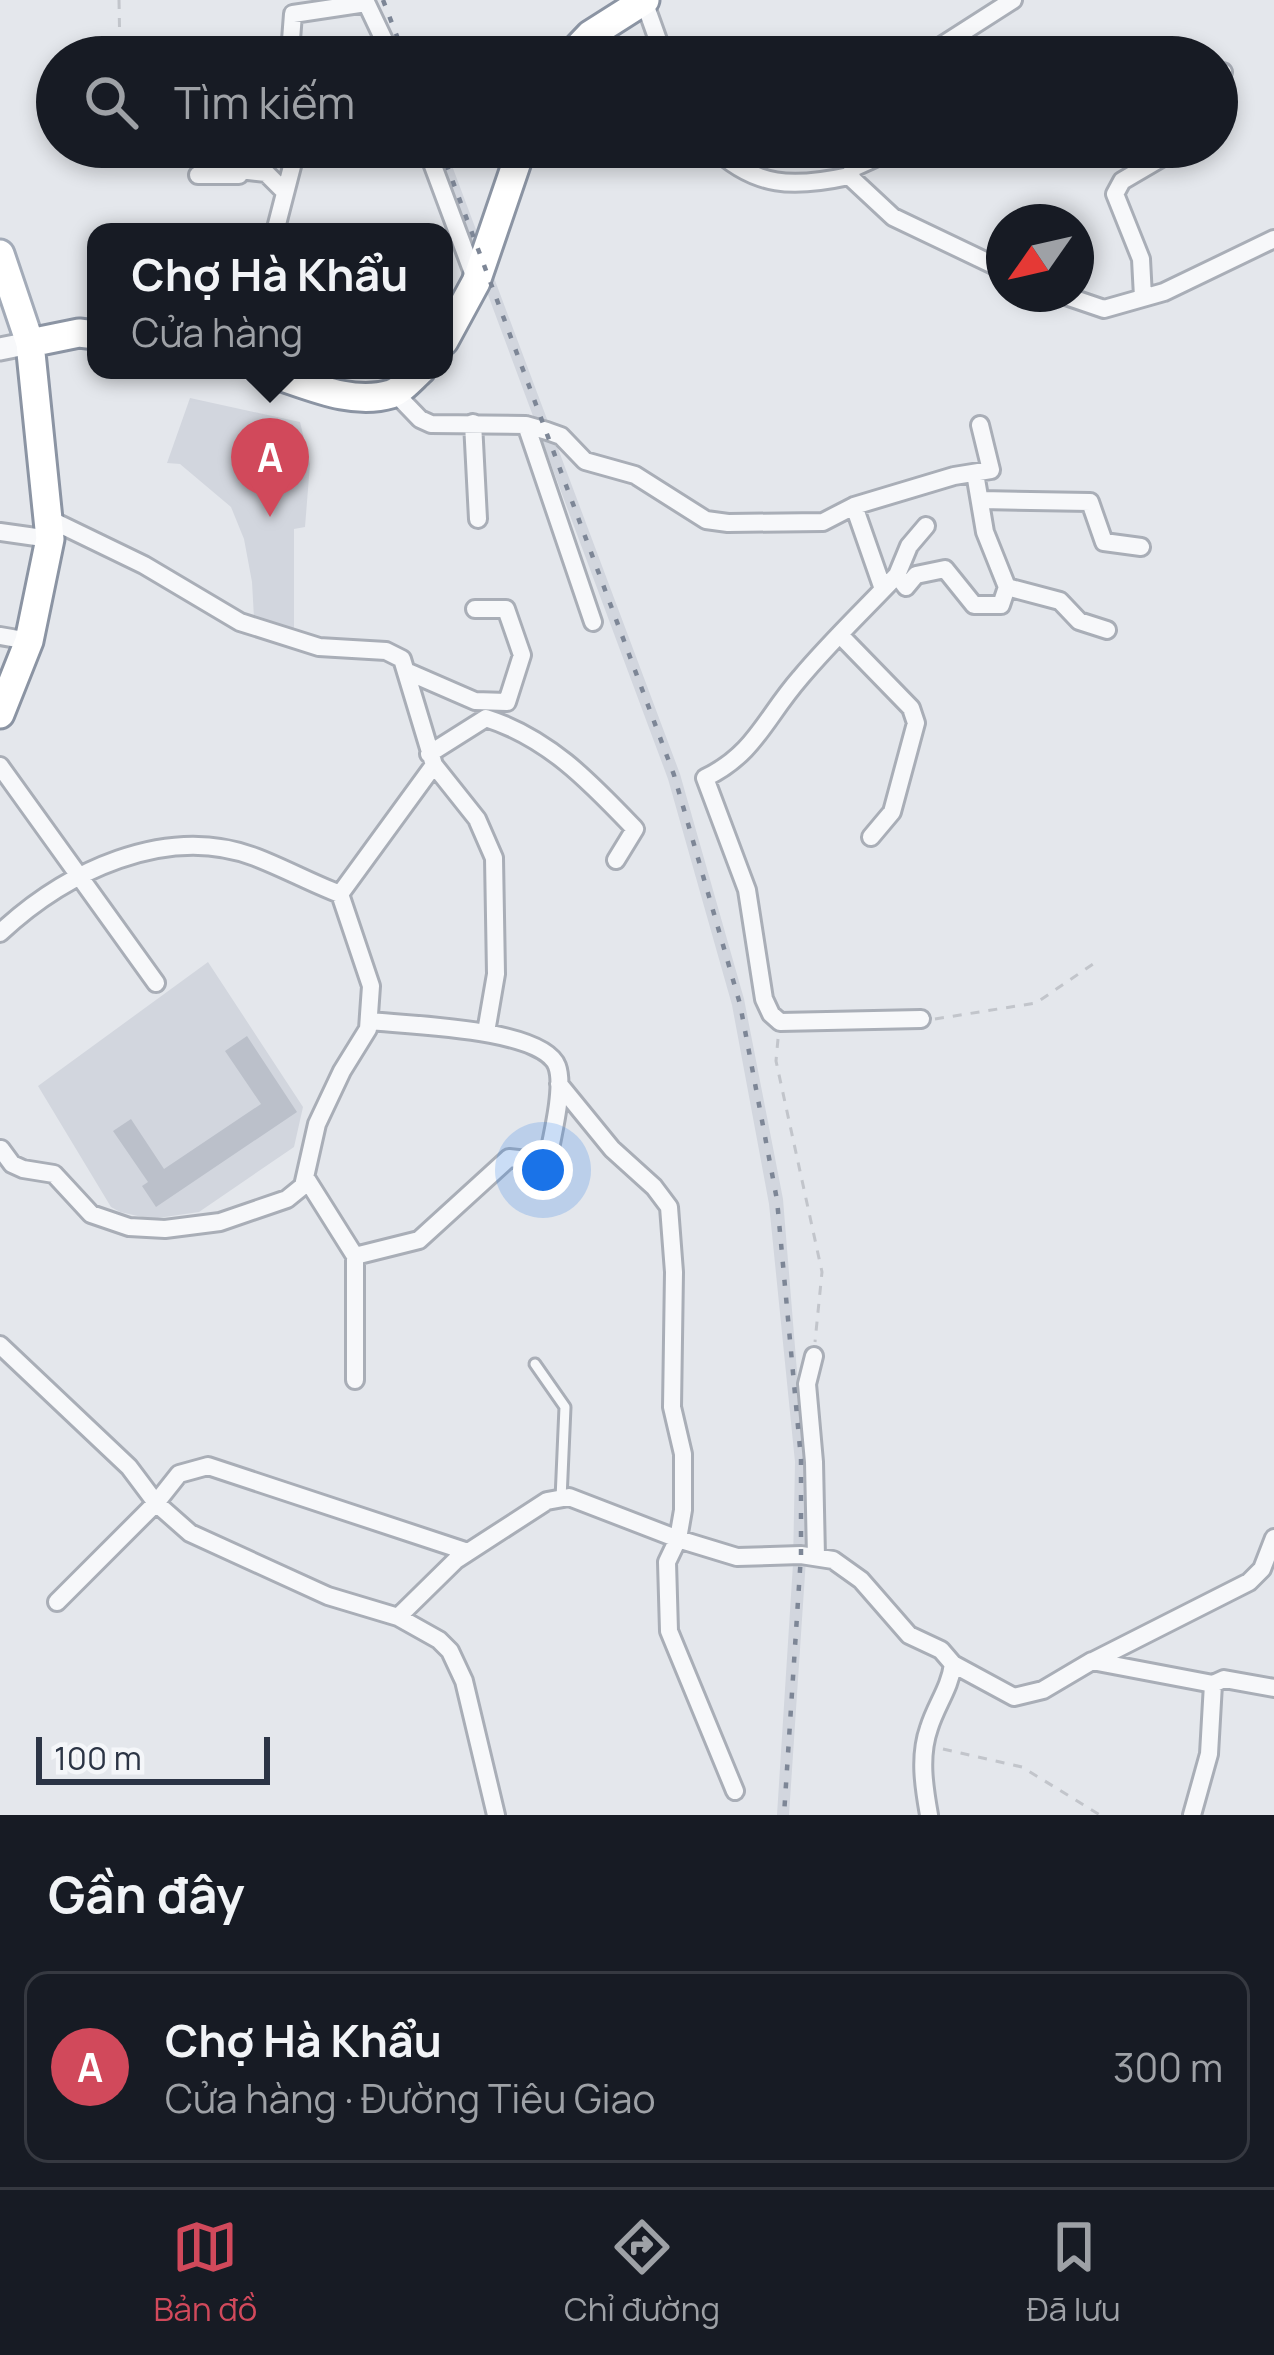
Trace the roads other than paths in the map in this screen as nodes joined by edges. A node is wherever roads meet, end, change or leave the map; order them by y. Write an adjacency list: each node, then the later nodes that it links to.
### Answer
1 (644, 0): 6 (main road); 7 (street)
2 (1012, 0): 8 (street)
3 (365, 2): 4 (street); 5 (street)
4 (291, 36)
5 (382, 36)
6 (588, 36)
7 (657, 36)
8 (956, 36)
9 (290, 168): 19 (street)
10 (434, 168): 24 (street)
11 (515, 168): 24 (main road)
12 (734, 168): 17 (street)
13 (853, 168): 17 (street)
14 (859, 168): 17 (street)
15 (1146, 168): 25 (street)
16 (240, 170): 18 (street); 19 (street)
17 (850, 172): 23 (street)
18 (198, 175)
19 (283, 190): 20 (street)
20 (277, 223)
21 (1274, 239): 25 (street)
22 (0, 254): 29 (main road)
23 (986, 261)
24 (476, 282): 27 (main road)
25 (1143, 296): 26 (street)
26 (1094, 306)
27 (453, 324)
28 (87, 334): 29 (main road)
29 (30, 343): 30 (street); 42 (main road)
30 (0, 349)
31 (290, 379): 33 (main road)
32 (411, 379): 33 (main road)
33 (395, 393): 34 (street)
34 (473, 424): 35 (street); 40 (street)
35 (526, 425): 39 (street); 49 (street)
36 (980, 425): 37 (street)
37 (975, 473): 38 (street); 39 (street)
38 (981, 500): 44 (street); 46 (street)
39 (854, 506): 47 (street)
40 (478, 519)
41 (926, 526): 45 (street)
42 (49, 529): 43 (street); 53 (main road); 54 (street)
43 (0, 532)
44 (1141, 547)
45 (897, 575): 46 (street); 47 (street)
46 (1007, 586): 50 (street)
47 (884, 589): 51 (street)
48 (475, 609): 55 (street)
49 (592, 622)
50 (1107, 630)
51 (840, 635): 60 (street); 66 (street)
52 (0, 636): 53 (street)
53 (29, 641): 56 (main road)
54 (406, 671): 55 (street); 58 (street)
55 (476, 701): 57 (street)
56 (0, 714)
57 (478, 722): 58 (street); 61 (street)
58 (432, 760): 63 (street); 68 (street)
59 (0, 766): 62 (street)
60 (871, 837)
61 (616, 860)
62 (79, 875): 63 (street); 64 (street); 65 (street)
63 (340, 894): 67 (street)
64 (0, 932)
65 (157, 983)
66 (921, 1019)
67 (369, 1022): 68 (street); 71 (street)
68 (486, 1032): 69 (street)
69 (559, 1084): 72 (street); 80 (street)
70 (1, 1150): 71 (street)
71 (306, 1178): 72 (street)
72 (355, 1256): 76 (street)
73 (0, 1345): 78 (street)
74 (814, 1356): 82 (street)
75 (535, 1364): 77 (lane)
76 (355, 1380)
77 (561, 1498): 80 (street); 81 (street)
78 (156, 1503): 81 (street); 83 (street); 84 (street)
79 (1274, 1538): 85 (street)
80 (678, 1539): 82 (street); 89 (street)
81 (468, 1552): 84 (street)
82 (815, 1557): 86 (street)
83 (57, 1602)
84 (398, 1617): 90 (street)
85 (1092, 1661): 86 (street); 87 (street)
86 (953, 1664): 91 (street)
87 (1213, 1684): 88 (street); 92 (street)
88 (1274, 1688)
89 (734, 1791)
90 (496, 1815)
91 (929, 1815)
92 (1192, 1815)

